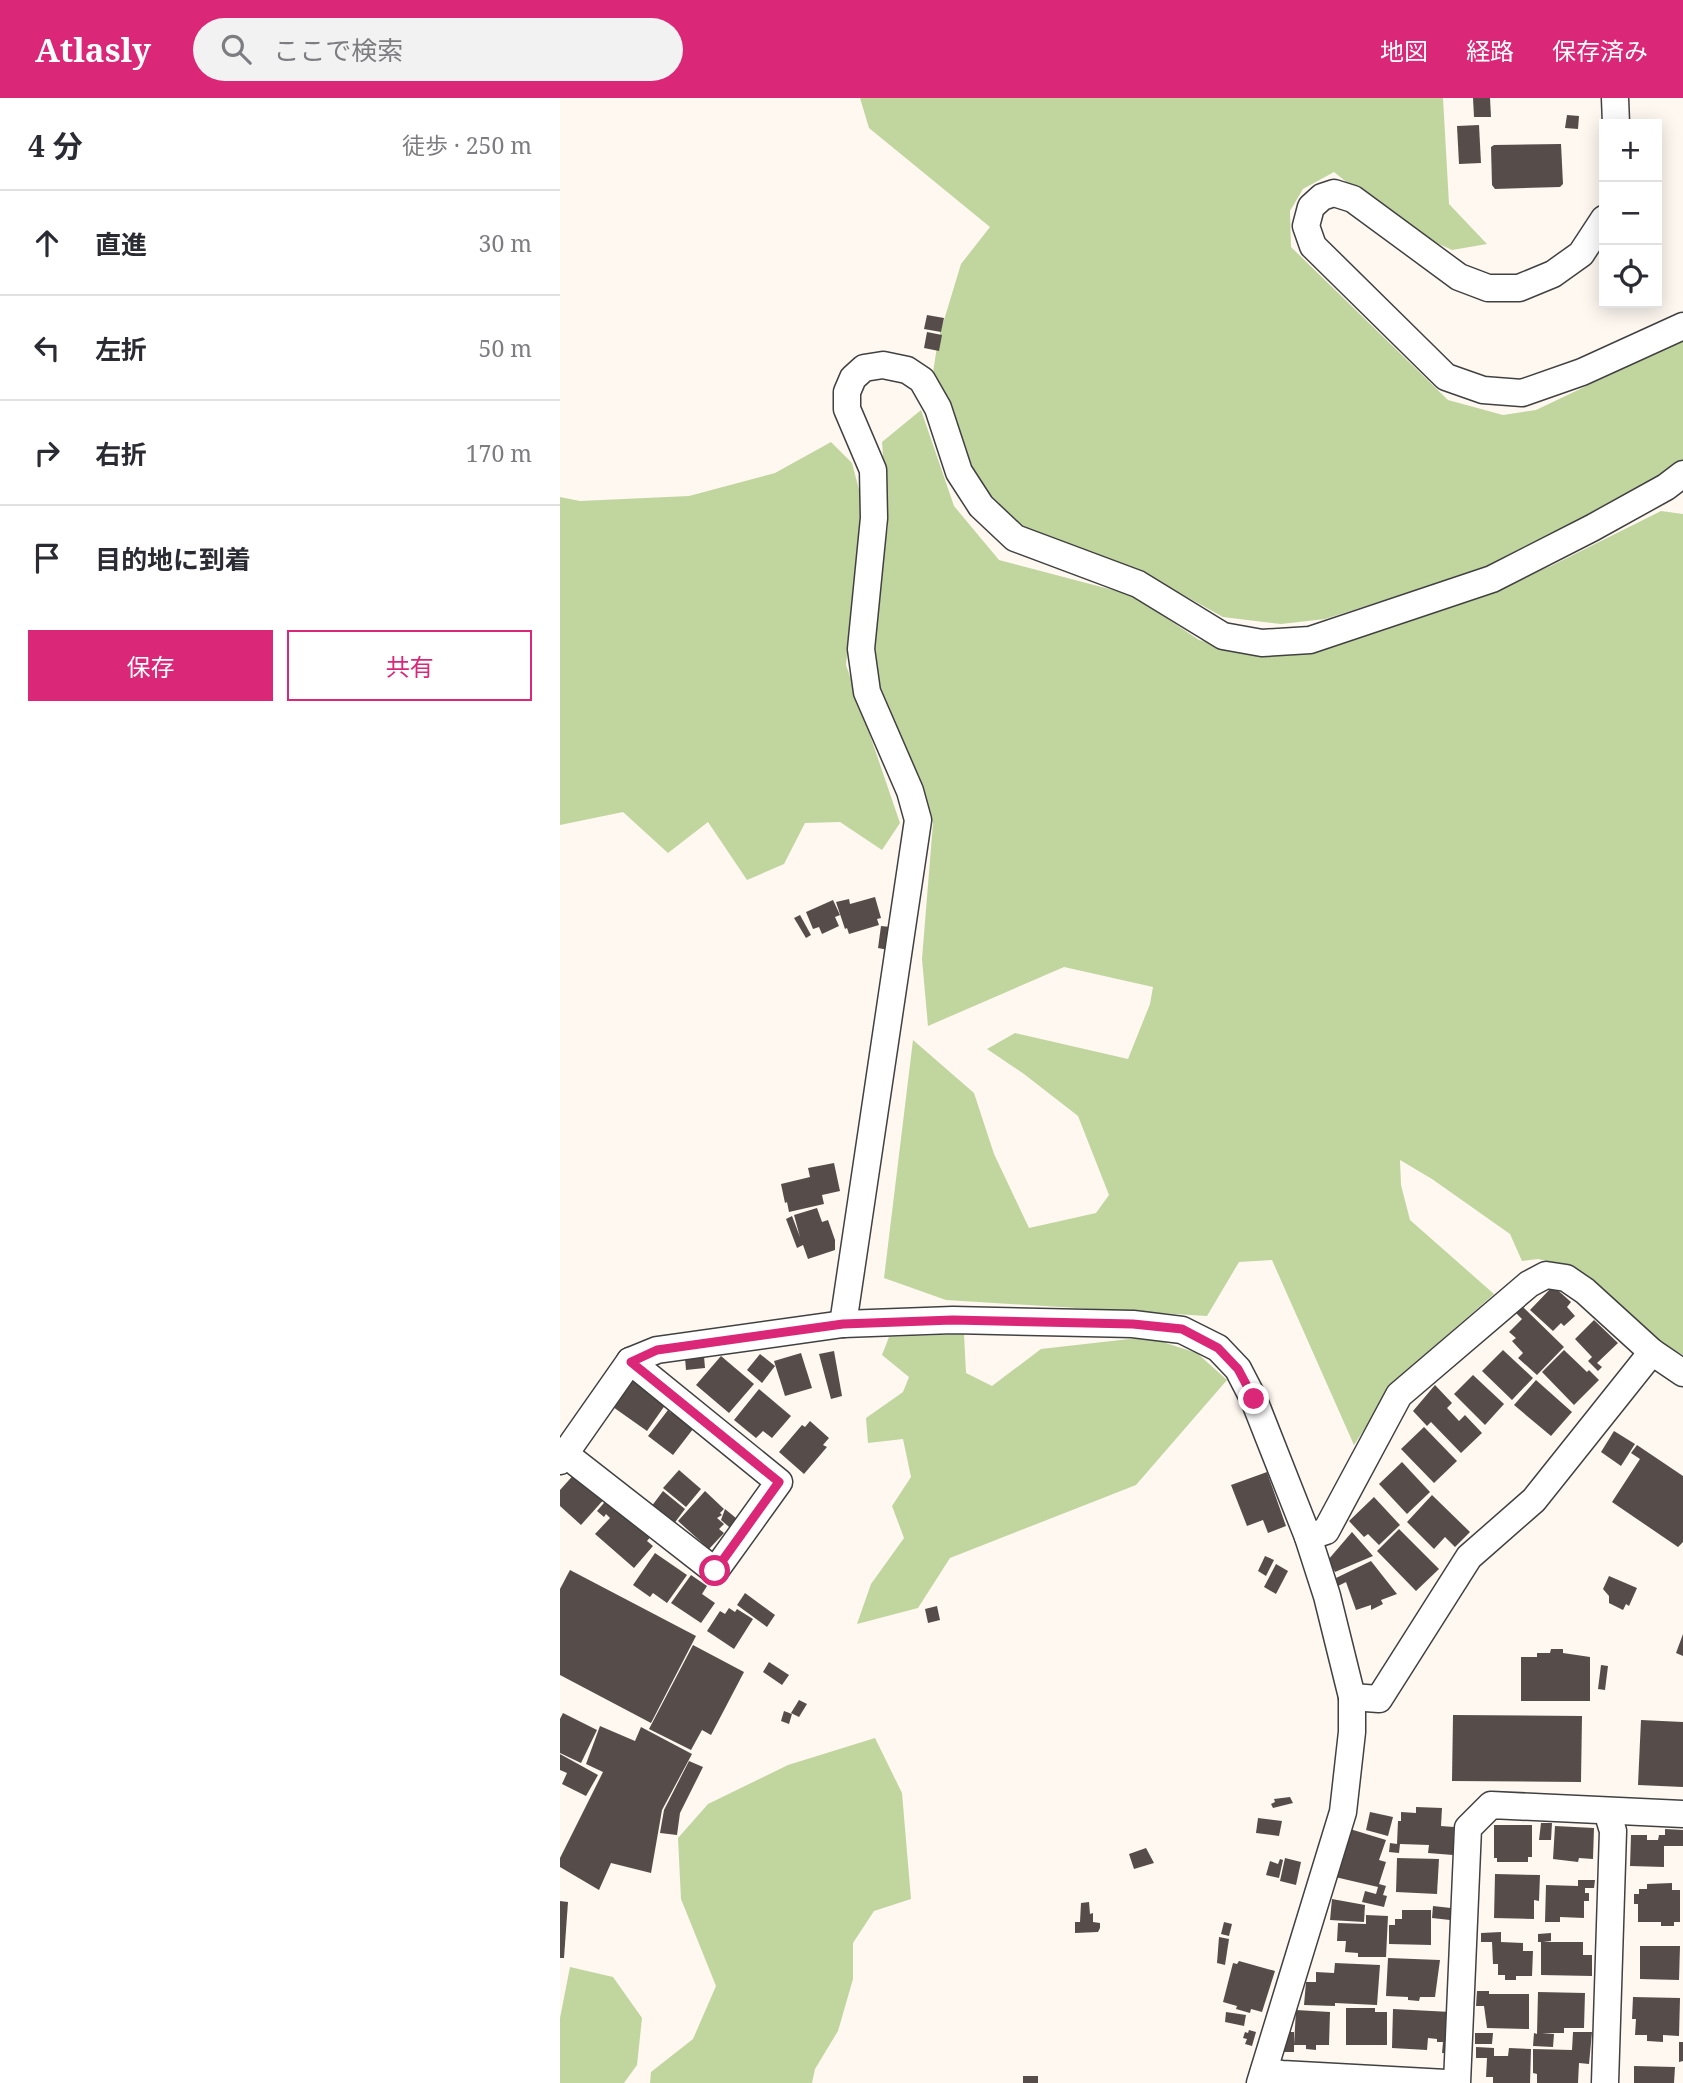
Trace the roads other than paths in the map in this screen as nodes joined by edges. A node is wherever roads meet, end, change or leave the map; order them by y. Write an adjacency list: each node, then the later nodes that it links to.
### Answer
1 (1615, 98): 2 (street)
2 (1616, 119)
3 (1599, 227): 4 (street)
4 (1683, 327)
5 (1683, 474): 6 (street)
6 (843, 1324): 8 (street); 11 (street)
7 (1652, 1352): 9 (street); 11 (street); 12 (street)
8 (631, 1362): 10 (street); 10 (street)
9 (1683, 1373)
10 (562, 1458)
11 (1308, 1537): 12 (street)
12 (1352, 1698): 15 (street)
13 (1607, 1811): 14 (street); 17 (street); 18 (street)
14 (1683, 1814)
15 (1262, 2077): 16 (street)
16 (1446, 2083)
17 (1457, 2083)
18 (1605, 2083)

